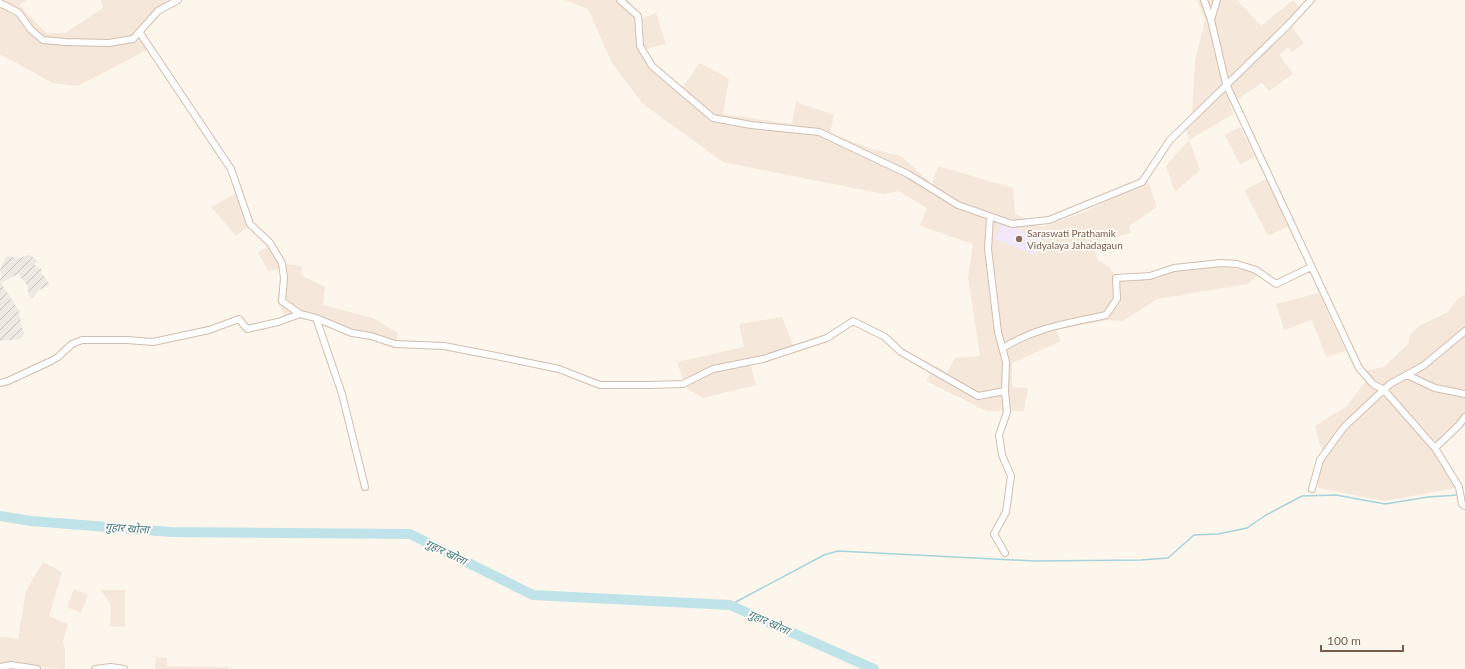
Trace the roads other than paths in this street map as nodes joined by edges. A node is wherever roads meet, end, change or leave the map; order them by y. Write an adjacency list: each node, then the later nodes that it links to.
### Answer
1 (178, 0): 8 (street)
2 (620, 0): 10 (street)
3 (1204, 0): 7 (street)
4 (1217, 0): 7 (street)
5 (1311, 0): 9 (street)
6 (0, 3): 8 (street)
7 (1211, 20): 9 (street)
8 (140, 33): 12 (street)
9 (1226, 84): 10 (street); 11 (street)
10 (990, 217): 15 (street)
11 (1311, 267): 15 (street); 18 (street)
12 (300, 314): 13 (street); 17 (street)
13 (316, 318): 19 (street); 23 (street)
14 (1465, 331): 16 (street)
15 (1004, 348): 19 (street)
16 (1407, 375): 18 (street); 20 (street)
17 (0, 383)
18 (1384, 390): 22 (street); 24 (street)
19 (1005, 391): 26 (street)
20 (1465, 394)
21 (1465, 417): 22 (street)
22 (1435, 448): 25 (street)
23 (365, 487)
24 (1312, 490)
25 (1464, 505)
26 (1005, 553)
27 (0, 667): 28 (street)
28 (37, 669)
29 (95, 669): 30 (street)
30 (124, 669)

